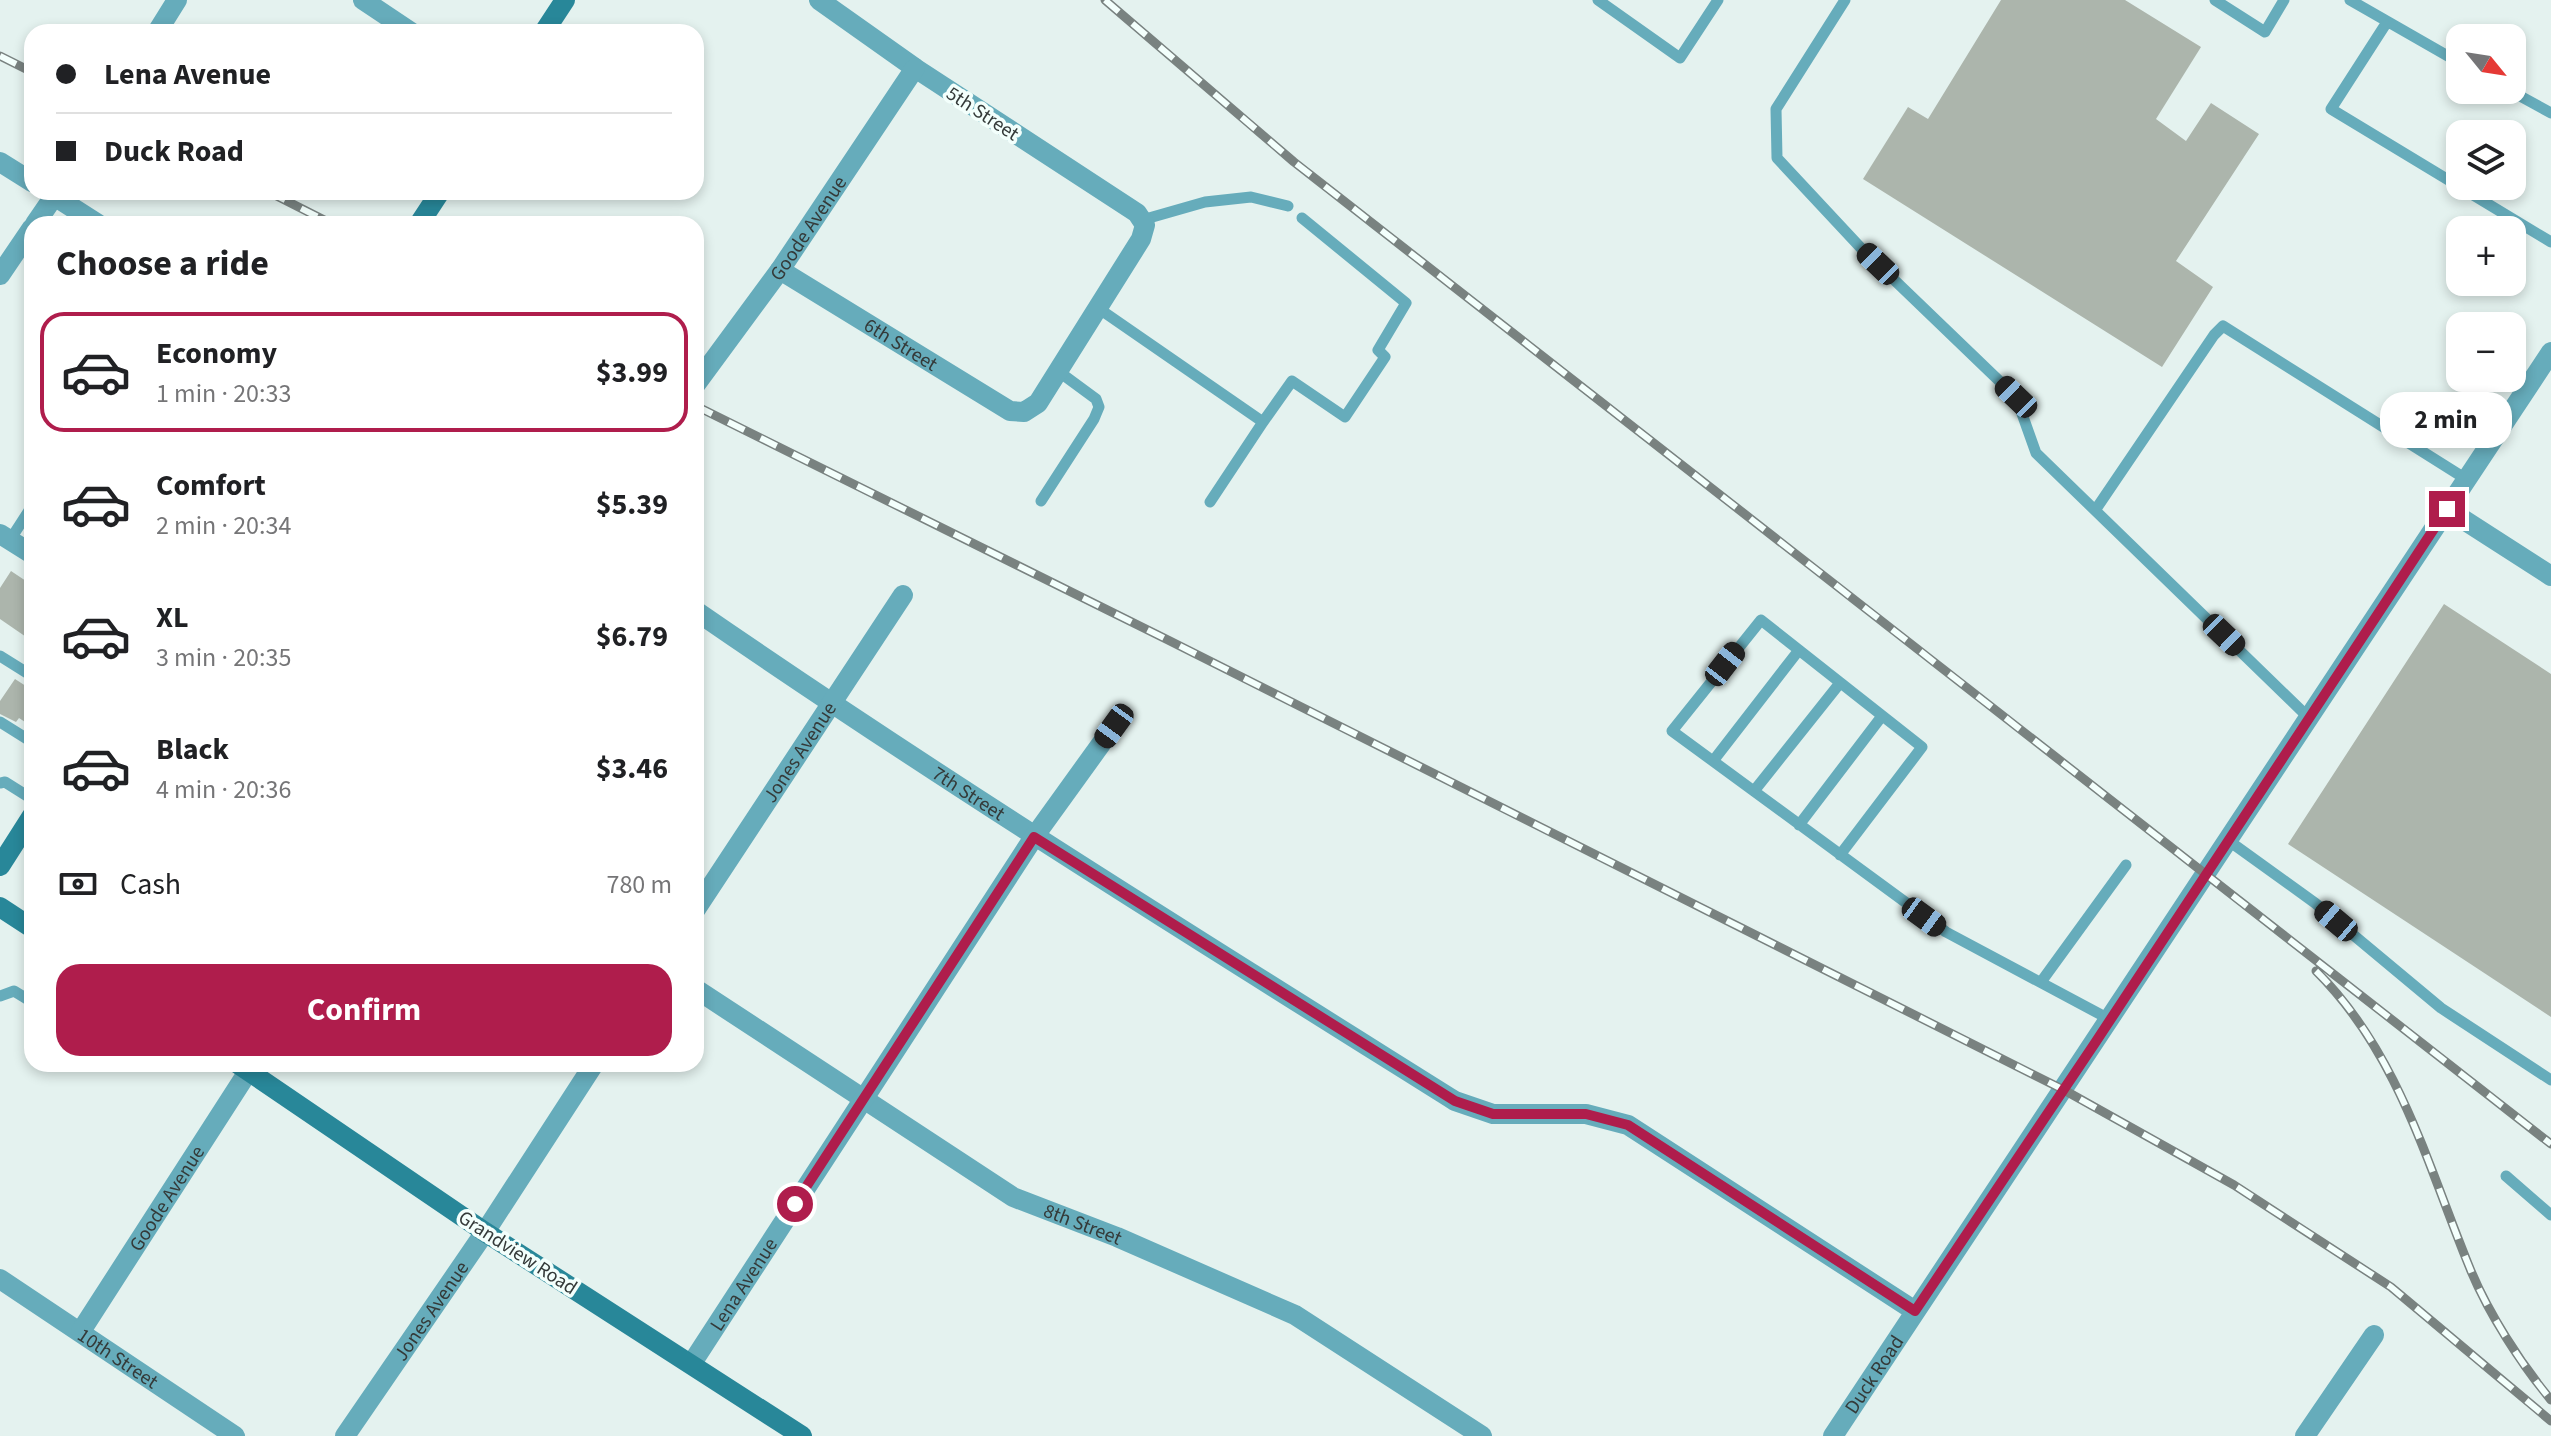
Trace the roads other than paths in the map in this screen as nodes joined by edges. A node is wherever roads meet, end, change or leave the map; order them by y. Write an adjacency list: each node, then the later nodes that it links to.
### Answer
1 (177, 0): 12 (street)
2 (363, 0): 13 (street)
3 (565, 0): 14 (street)
4 (819, 0): 16 (street, 5th Street)
5 (1598, 0): 6 (lane)
6 (1718, 0)
7 (1845, 0): 38 (lane)
8 (2215, 0): 9 (lane)
9 (2284, 0)
10 (2350, 0): 11 (lane)
11 (2387, 22): 15 (lane); 27 (lane)
12 (162, 24)
13 (399, 24)
14 (549, 24)
15 (2446, 55)
16 (915, 68): 25 (street, 5th Street); 28 (street, Goode Avenue)
17 (2526, 99): 18 (lane)
18 (2551, 113)
19 (0, 162): 20 (street)
20 (24, 177)
21 (63, 200): 23 (street)
22 (1288, 206): 25 (lane)
23 (86, 216)
24 (1302, 218): 34 (lane)
25 (1143, 223): 30 (street)
26 (24, 240): 29 (street)
27 (2551, 242)
28 (780, 270): 32 (street, 6th Street); 33 (street, Goode Avenue)
29 (0, 275)
30 (1098, 308): 32 (street); 34 (lane)
31 (2551, 352): 35 (street, Duck Road)
32 (1058, 371): 36 (lane)
33 (704, 373)
34 (1263, 422): 37 (lane)
35 (2466, 479): 38 (lane); 39 (street, Duck Road)
36 (1041, 501)
37 (1210, 502)
38 (2096, 509): 52 (lane)
39 (2447, 509): 43 (street); 52 (street, Duck Road)
40 (24, 515): 41 (lane)
41 (5, 537): 42 (street)
42 (24, 549)
43 (2551, 576)
44 (903, 595): 50 (street, Jones Avenue)
45 (704, 617): 50 (street, 7th Street)
46 (1799, 650): 49 (lane); 56 (lane); 56 (lane)
47 (0, 656): 48 (lane)
48 (24, 671)
49 (1840, 683): 51 (lane); 58 (lane)
50 (831, 704): 62 (street, 7th Street); 67 (street, Jones Avenue)
51 (1882, 716): 60 (lane); 64 (lane)
52 (2309, 718): 63 (street, Duck Road)
53 (0, 722): 55 (lane)
54 (1114, 726): 62 (street, Lena Avenue)
55 (24, 737)
56 (1713, 761): 58 (lane)
57 (2, 784): 59 (lane)
58 (1754, 791): 60 (lane)
59 (24, 795)
60 (1799, 825): 64 (lane)
61 (24, 828): 66 (street)
62 (1034, 837): 79 (street, Lena Avenue); 84 (street, 7th Street)
63 (2229, 841): 74 (street, Duck Road); 78 (lane)
64 (1840, 855): 70 (lane)
65 (2126, 865): 70 (lane)
66 (0, 866)
67 (704, 897)
68 (0, 907): 69 (street)
69 (24, 923)
70 (2041, 982): 74 (lane)
71 (704, 994): 79 (street, 8th Street)
72 (0, 996): 73 (lane)
73 (24, 997)
74 (2111, 1020): 84 (street, Duck Road)
75 (242, 1072): 85 (street, Goode Avenue)
76 (255, 1072): 82 (street, Grandview Road)
77 (589, 1072): 82 (street, Jones Avenue)
78 (2551, 1080)
79 (864, 1099): 87 (street, Lena Avenue); 91 (street, 8th Street)
80 (2506, 1176): 81 (lane)
81 (2551, 1215)
82 (485, 1232): 87 (street, Grandview Road); 89 (street, Jones Avenue)
83 (0, 1279): 85 (street, 10th Street)
84 (1915, 1311): 92 (street, Duck Road)
85 (81, 1331): 88 (street, 10th Street)
86 (2374, 1335): 93 (street)
87 (692, 1363): 90 (street, Grandview Road)
88 (235, 1436)
89 (345, 1436)
90 (802, 1436)
91 (1482, 1436)
92 (1833, 1436)
93 (2305, 1436)

